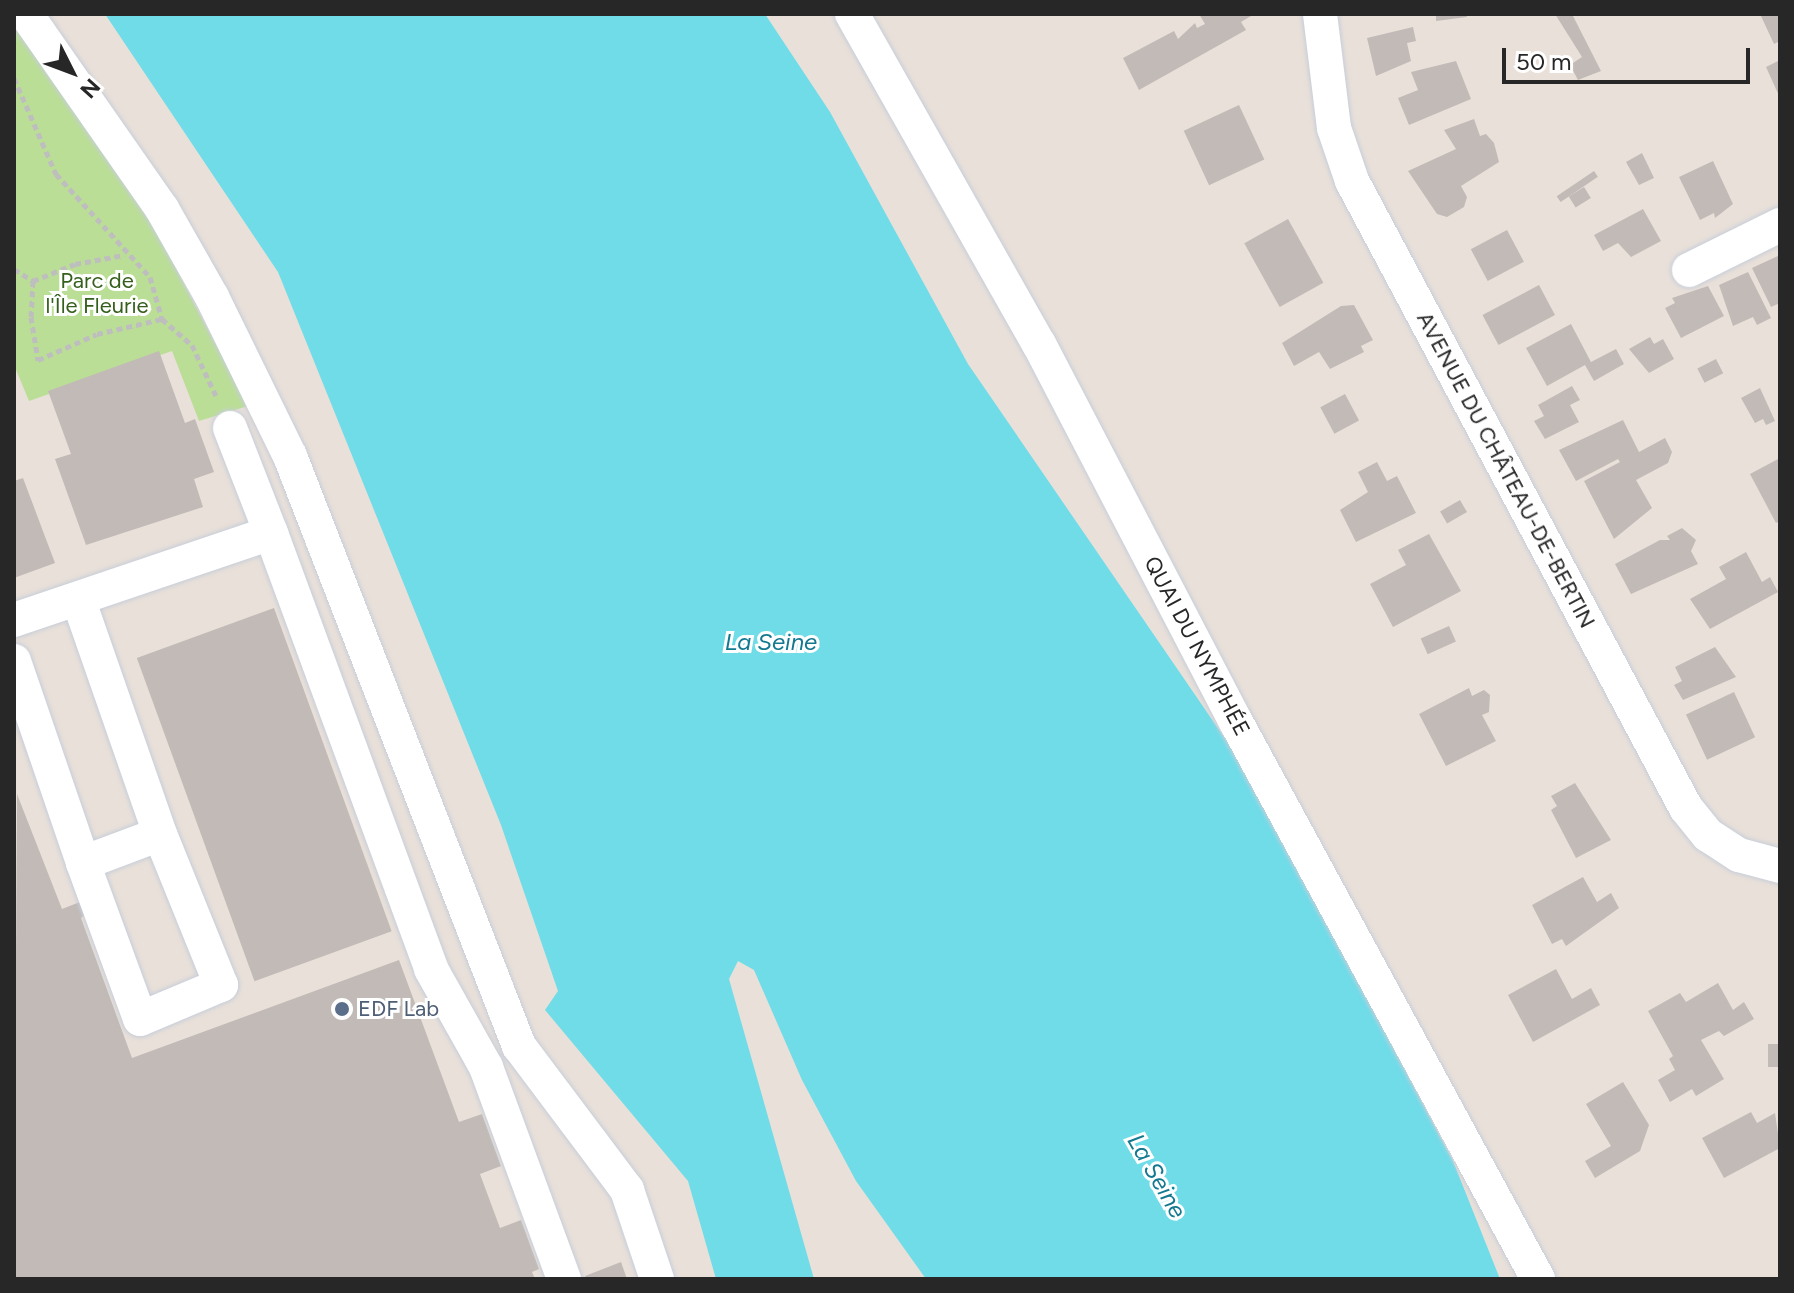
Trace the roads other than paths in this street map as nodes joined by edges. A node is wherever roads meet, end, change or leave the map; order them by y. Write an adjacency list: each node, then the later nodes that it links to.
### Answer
1 (26, 14): 15 (street)
2 (852, 14): 16 (street, QUAI DU NYMPHÉE)
3 (1320, 14): 13 (street, AVENUE DU CHÂTEAU-DE-BERTIN)
4 (1780, 225): 5 (street)
5 (1689, 270)
6 (230, 428): 7 (street)
7 (271, 533): 8 (street); 14 (street)
8 (78, 599): 9 (street); 11 (street)
9 (14, 620)
10 (14, 661): 12 (street)
11 (160, 834): 12 (street); 12 (street)
12 (83, 863)
13 (1780, 866)
14 (564, 1279)
15 (657, 1279)
16 (1538, 1279)

